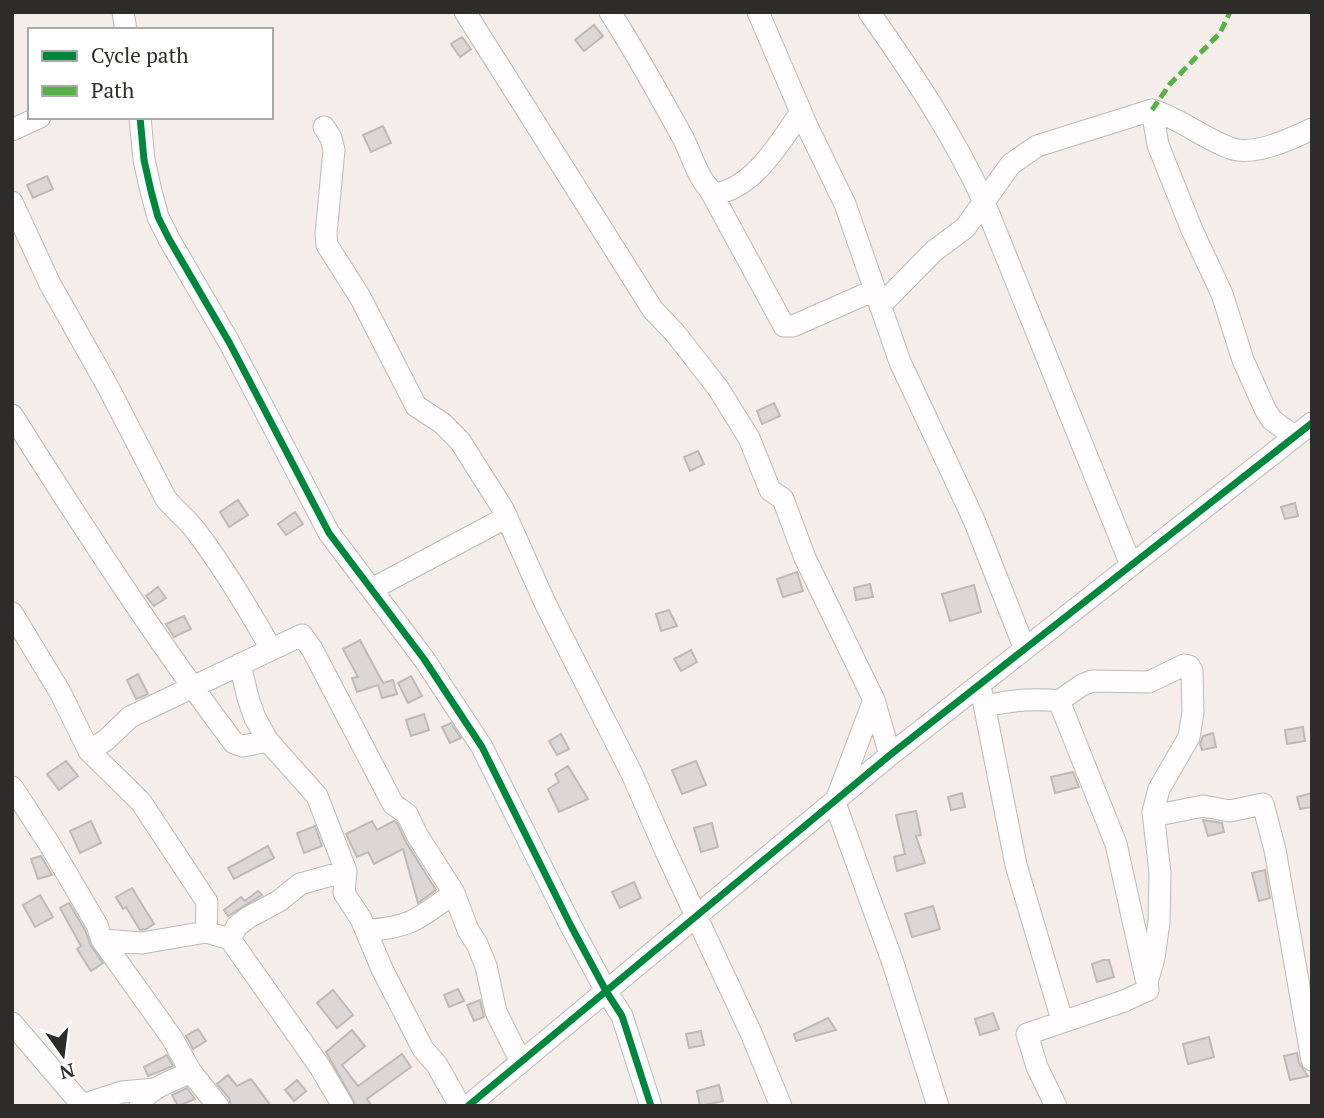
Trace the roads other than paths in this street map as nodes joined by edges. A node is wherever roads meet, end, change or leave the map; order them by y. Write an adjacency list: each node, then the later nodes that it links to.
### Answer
1 (466, 12): 28 (street)
2 (610, 12): 12 (street)
3 (758, 12): 6 (street)
4 (869, 12): 14 (street)
5 (1152, 110): 10 (street); 14 (street); 18 (street)
6 (801, 112): 12 (street); 15 (street)
7 (36, 119): 11 (street)
8 (140, 119): 21 (street)
9 (324, 127): 19 (street)
10 (1312, 129)
11 (12, 130)
12 (710, 190): 15 (street)
13 (12, 202): 24 (street)
14 (984, 202): 15 (street); 20 (street)
15 (878, 298): 23 (street)
16 (12, 415): 27 (street)
17 (1312, 423): 18 (street)
18 (1294, 436): 20 (street)
19 (507, 517): 21 (street); 39 (street)
20 (1130, 565): 23 (street)
21 (372, 589): 45 (street)
22 (12, 613): 32 (street)
23 (1024, 647): 26 (street)
24 (271, 649): 25 (street); 38 (street)
25 (240, 664): 27 (street); 31 (street)
26 (979, 685): 30 (street); 33 (street)
27 (192, 687): 31 (street); 32 (street)
28 (874, 700): 33 (street); 35 (street)
29 (1059, 701): 30 (street); 36 (street); 44 (street)
30 (986, 706): 46 (street)
31 (268, 741): 37 (street)
32 (89, 751): 41 (street)
33 (890, 755): 35 (street)
34 (12, 787): 43 (street)
35 (835, 803): 39 (street); 60 (street)
36 (1153, 812): 44 (street); 48 (street)
37 (346, 871): 40 (street); 42 (street)
38 (454, 893): 40 (street); 49 (street)
39 (698, 915): 45 (street); 59 (street)
40 (366, 930): 56 (street)
41 (206, 932): 42 (street); 43 (street)
42 (230, 939): 55 (street)
43 (102, 940): 50 (street)
44 (1147, 982): 46 (street)
45 (606, 991): 49 (street); 58 (street)
46 (1062, 1020): 61 (street)
47 (12, 1023): 52 (street)
48 (1312, 1060)
49 (521, 1062): 57 (street)
50 (191, 1072): 51 (street); 54 (street)
51 (155, 1090): 52 (street); 53 (street)
52 (81, 1105)
53 (140, 1106)
54 (218, 1106)
55 (343, 1106)
56 (460, 1106)
57 (468, 1106)
58 (651, 1106)
59 (782, 1106)
60 (938, 1106)
61 (1056, 1106)

